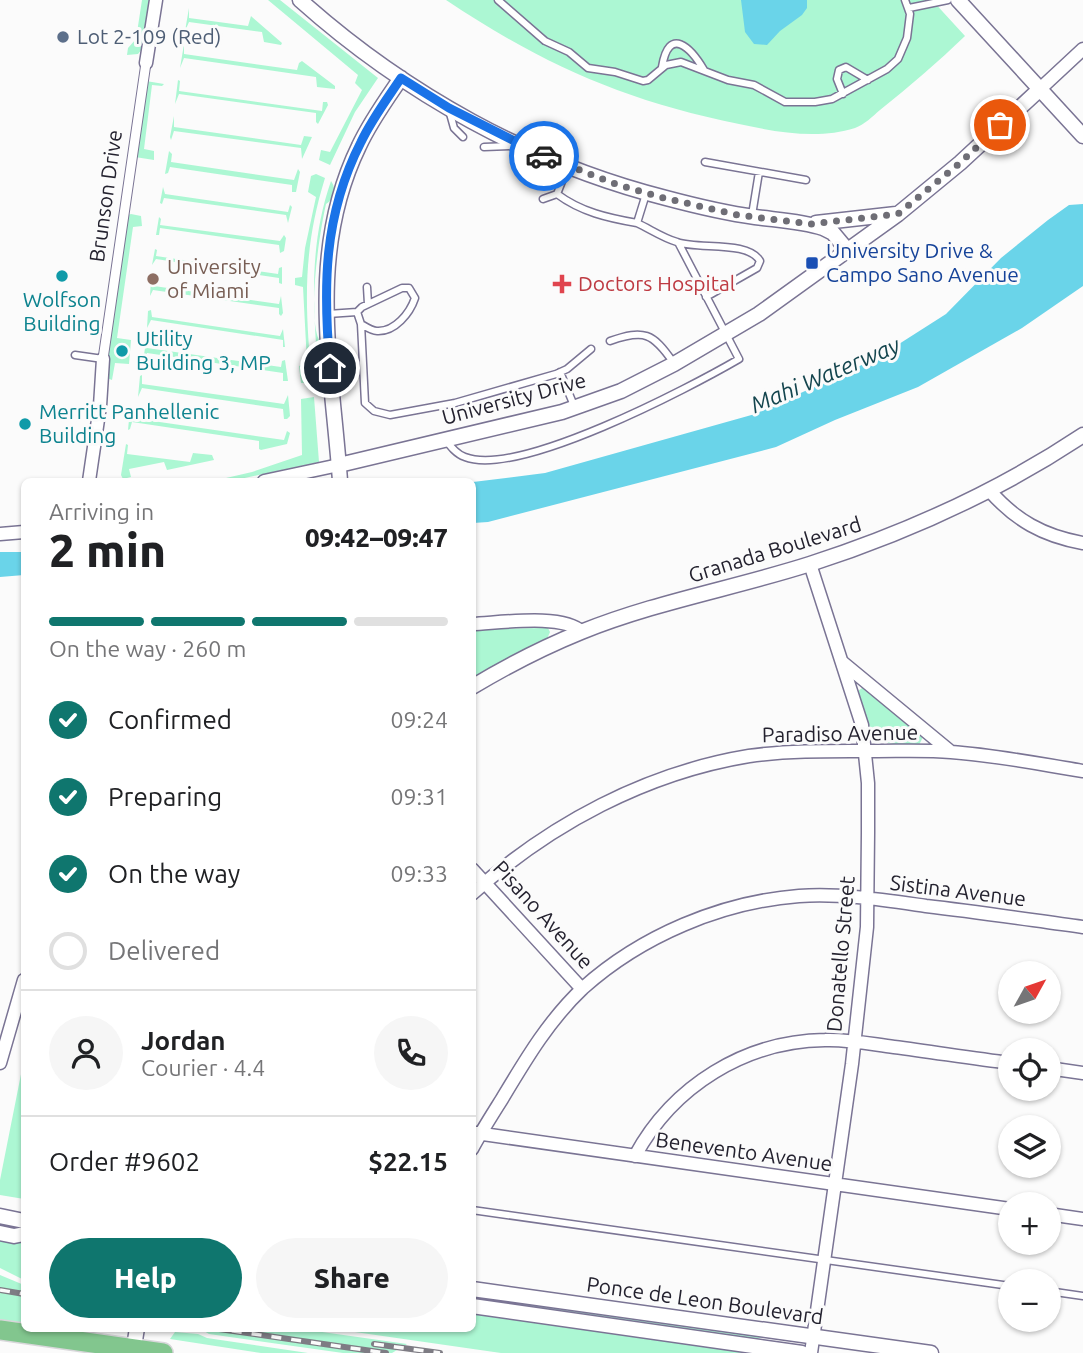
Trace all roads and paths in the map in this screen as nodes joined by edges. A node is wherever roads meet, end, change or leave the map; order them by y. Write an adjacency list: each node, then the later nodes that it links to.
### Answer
1 (156, 0): 9 (street, Brunson Drive)
2 (300, 0): 12 (street)
3 (498, 0): 10 (lane)
4 (905, 0): 7 (lane)
5 (948, 0): 7 (lane)
6 (958, 0): 14 (street)
7 (909, 8): 13 (lane)
8 (1083, 49): 14 (street, University Drive)
9 (146, 63): 44 (street, Brunson Drive)
10 (662, 67): 11 (lane); 11 (lane)
11 (704, 70): 15 (lane)
12 (401, 78): 16 (street); 38 (street)
13 (868, 80): 15 (lane); 15 (lane)
14 (1040, 89): 17 (street); 28 (street, University Drive)
15 (843, 94)
16 (449, 108): 18 (lane); 19 (street)
17 (1083, 136)
18 (463, 137)
19 (518, 144): 20 (lane); 22 (street)
20 (484, 147)
21 (705, 162): 23 (lane)
22 (568, 166): 25 (street); 26 (lane)
23 (759, 172): 24 (lane); 29 (lane)
24 (806, 180)
25 (646, 193): 29 (street); 30 (lane)
26 (557, 194): 27 (lane); 30 (lane)
27 (543, 199)
28 (898, 214): 31 (street); 33 (street, University Drive)
29 (752, 217): 31 (street)
30 (637, 223): 32 (lane)
31 (811, 224): 33 (street)
32 (679, 244): 35 (lane); 35 (lane)
33 (848, 251): 40 (street, University Drive)
34 (367, 287): 36 (lane)
35 (706, 297): 40 (lane)
36 (368, 304): 37 (lane); 39 (lane)
37 (357, 312): 38 (lane); 39 (lane)
38 (326, 314): 50 (street)
39 (361, 324): 46 (lane)
40 (725, 335): 45 (street, University Drive); 49 (lane)
41 (610, 341): 45 (lane)
42 (591, 349): 46 (lane)
43 (75, 355): 44 (lane)
44 (103, 359): 51 (street, Brunson Drive)
45 (674, 364): 47 (street, University Drive)
46 (560, 372): 47 (lane)
47 (575, 408): 49 (street, University Drive)
48 (1083, 435): 54 (street, Granada Boulevard)
49 (445, 439): 50 (street, University Drive)
50 (338, 465): 52 (street, University Drive); 53 (street)
51 (89, 478)
52 (278, 478)
53 (340, 478)
54 (989, 490): 57 (street); 58 (street, Granada Boulevard)
55 (21, 532): 56 (street)
56 (0, 534)
57 (1083, 543)
58 (810, 564): 60 (street, Granada Boulevard); 61 (street, Donatello Street)
59 (476, 624): 60 (street)
60 (582, 632): 62 (street, Granada Boulevard)
61 (842, 662): 63 (street, Donatello Street); 64 (street, Paradiso Avenue)
62 (476, 685)
63 (865, 751): 64 (street, Paradiso Avenue); 67 (street, Paradiso Avenue); 69 (street, Donatello Street)
64 (951, 752): 65 (street, Paradiso Avenue)
65 (1083, 771)
66 (476, 873): 67 (street, Pisano Avenue)
67 (485, 883): 68 (street, Paradiso Avenue); 71 (street, Pisano Avenue)
68 (476, 891)
69 (867, 898): 70 (street, Sistina Avenue); 71 (street, Sistina Avenue); 73 (street, Donatello Street)
70 (1083, 928)
71 (582, 989): 78 (street, Sistina Avenue)
72 (21, 990): 75 (street)
73 (853, 1042): 74 (street); 79 (street); 80 (street, Donatello Street)
74 (998, 1061)
75 (0, 1063)
76 (1061, 1070): 77 (street)
77 (1083, 1073)
78 (477, 1133): 79 (street, Benevento Avenue)
79 (635, 1156): 80 (street, Benevento Avenue)
80 (836, 1184): 81 (street, Benevento Avenue); 89 (street, Donatello Street)
81 (998, 1207)
82 (476, 1211): 89 (lane)
83 (0, 1216): 86 (street)
84 (1061, 1216): 85 (street)
85 (1083, 1219)
86 (21, 1220)
87 (0, 1233): 88 (street)
88 (21, 1235)
89 (824, 1261): 90 (lane); 97 (street, Donatello Street)
90 (998, 1284)
91 (476, 1290): 97 (street, Ponce de Leon Boulevard)
92 (1061, 1293): 93 (lane)
93 (1083, 1296)
94 (476, 1307): 100 (street, Ponce de Leon Boulevard)
95 (0, 1330): 98 (highway)
96 (136, 1332): 98 (street)
97 (813, 1337): 101 (street, Donatello Street); 102 (street, Ponce de Leon Boulevard)
98 (134, 1351): 99 (highway)
99 (163, 1353)
100 (802, 1353)
101 (811, 1353)
102 (931, 1353)

